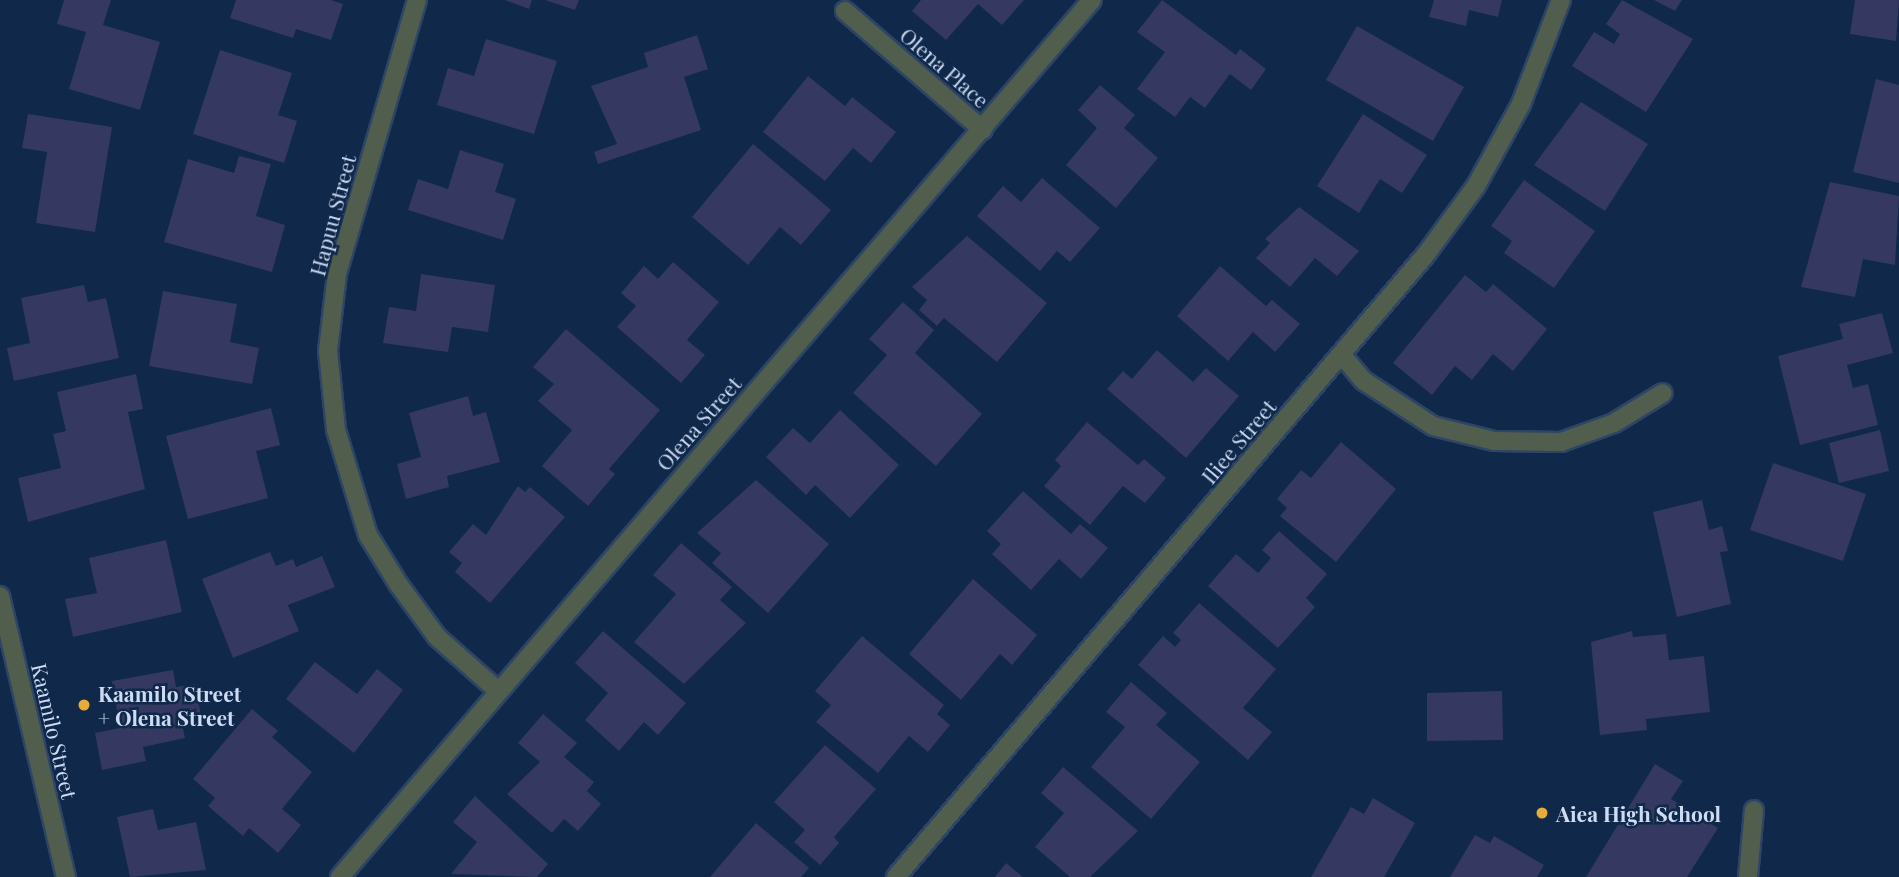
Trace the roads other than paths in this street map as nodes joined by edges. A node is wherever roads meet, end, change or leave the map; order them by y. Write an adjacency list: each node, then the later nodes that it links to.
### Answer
1 (417, 0): 9 (street, Hapuu Street)
2 (1092, 0): 5 (street, Olena Street)
3 (1561, 0): 6 (street, Iliee Street)
4 (845, 11): 5 (street, Olena Place)
5 (982, 130): 9 (street, Olena Street)
6 (1341, 355): 7 (street); 13 (street, Iliee Street)
7 (1663, 393)
8 (0, 596): 11 (street, Kaamilo Street)
9 (496, 689): 12 (street, Olena Street)
10 (1754, 810): 14 (street)
11 (66, 877)
12 (340, 877)
13 (896, 877)
14 (1748, 877)

